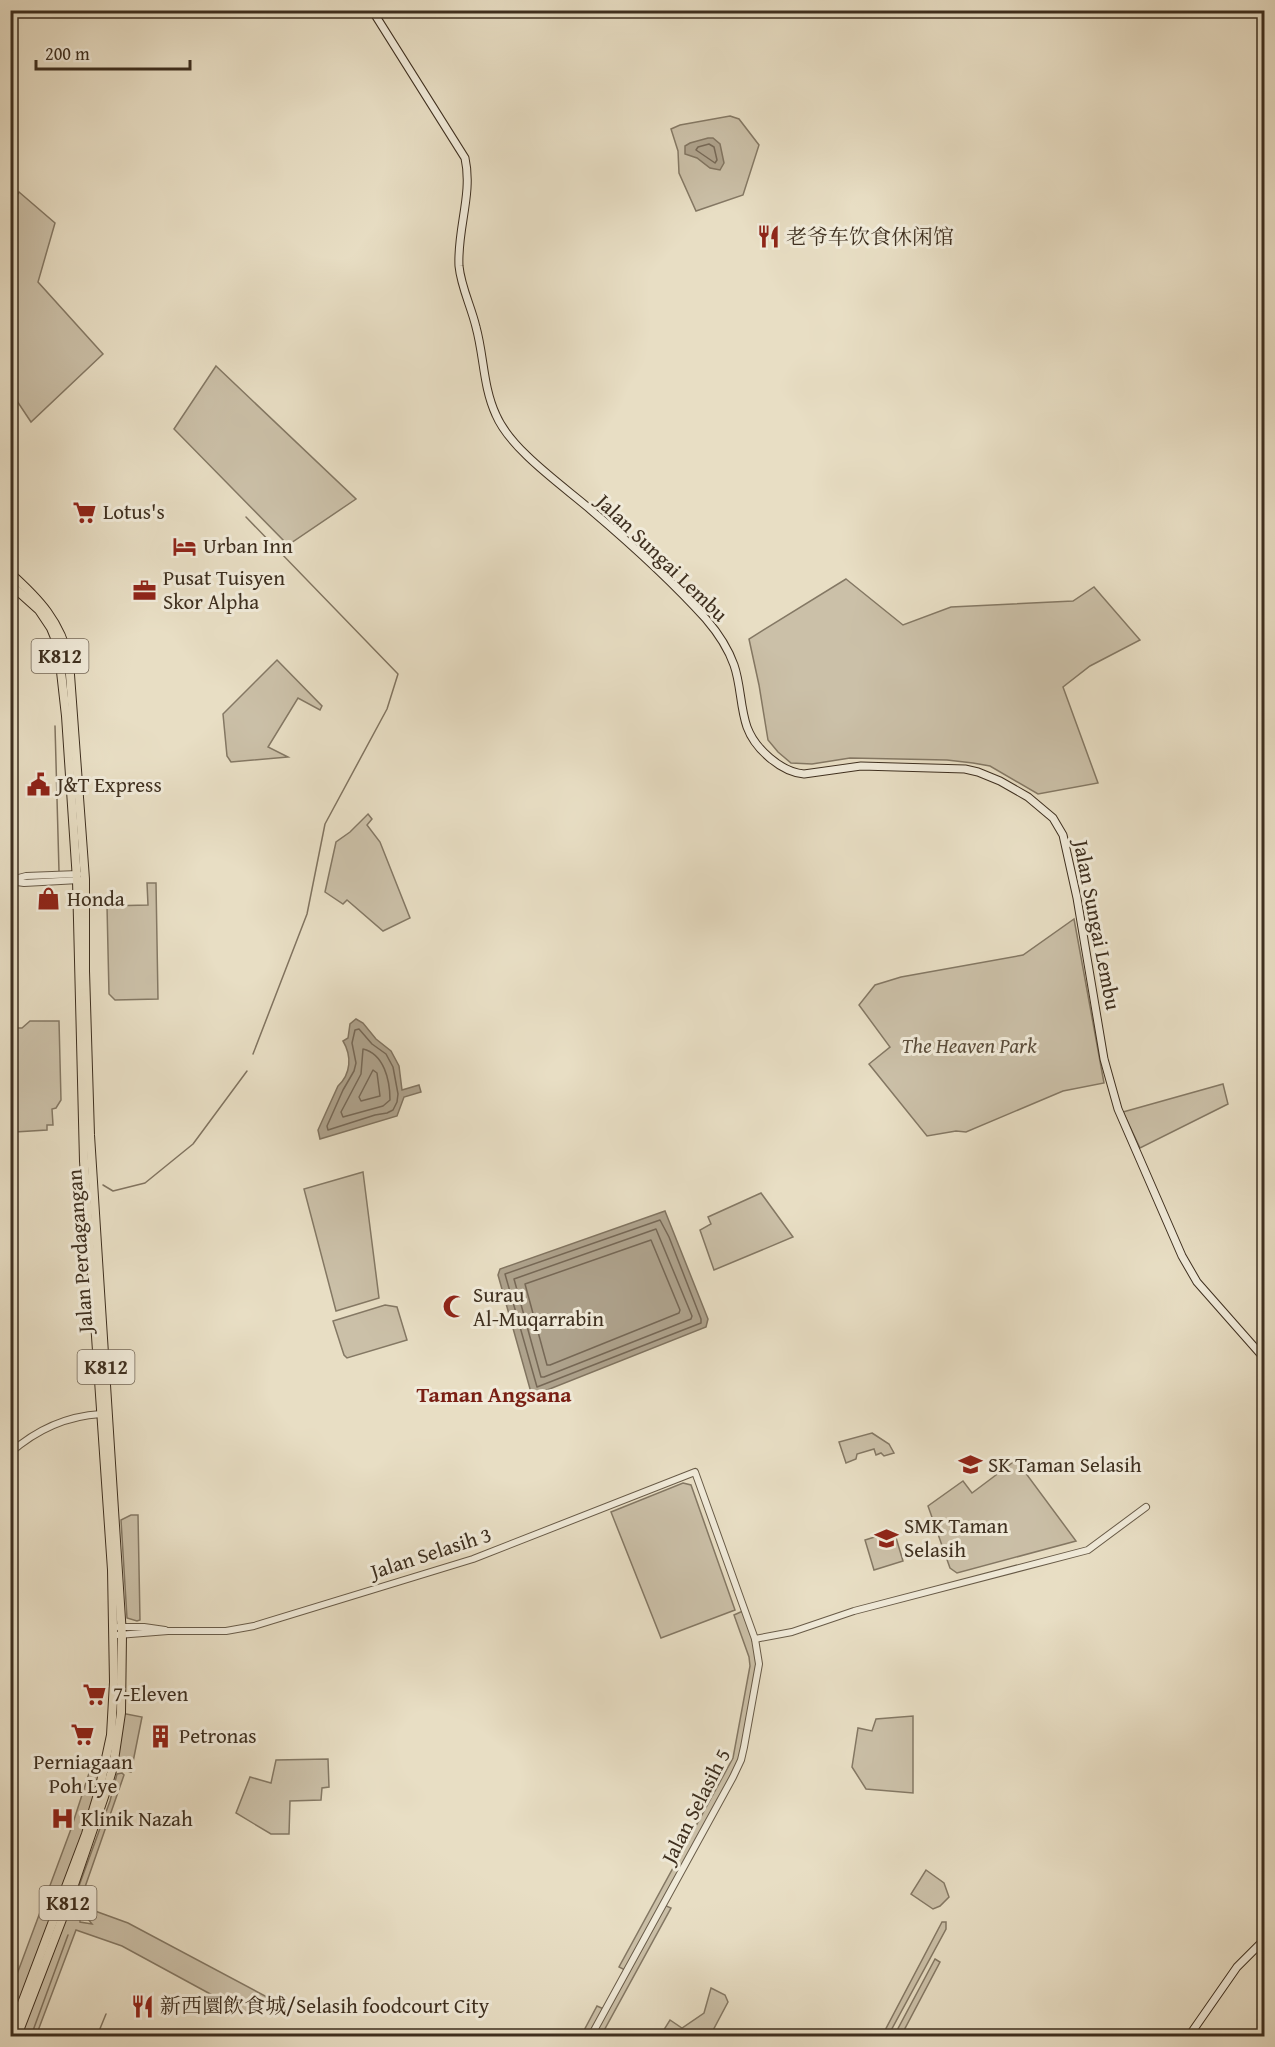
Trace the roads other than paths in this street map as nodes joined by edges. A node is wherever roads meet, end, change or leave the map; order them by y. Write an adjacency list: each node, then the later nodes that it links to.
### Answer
1 (372, 10): 6 (main road, Jalan Sungai Lembu)
2 (10, 573): 4 (main road, Jalan Perdagangan / K812)
3 (10, 584): 4 (main road, Jalan Perdagangan / K812)
4 (81, 877): 5 (street); 7 (main road, Jalan Perdagangan / K812); 11 (main road, Jalan Perdagangan / K812)
5 (10, 880)
6 (1264, 1358)
7 (101, 1414): 8 (street); 11 (main road, Jalan Perdagangan / K812)
8 (10, 1453)
9 (695, 1472): 11 (street, Jalan Selasih 3); 12 (street, Jalan Selasih 5)
10 (1146, 1508): 12 (street)
11 (118, 1631): 14 (main road, Jalan Perdagangan / K812); 15 (main road, Jalan Perdagangan / K812)
12 (755, 1639): 16 (street, Jalan Selasih 5)
13 (1264, 1940): 17 (main road)
14 (10, 2035)
15 (17, 2037)
16 (591, 2037)
17 (1189, 2037)

